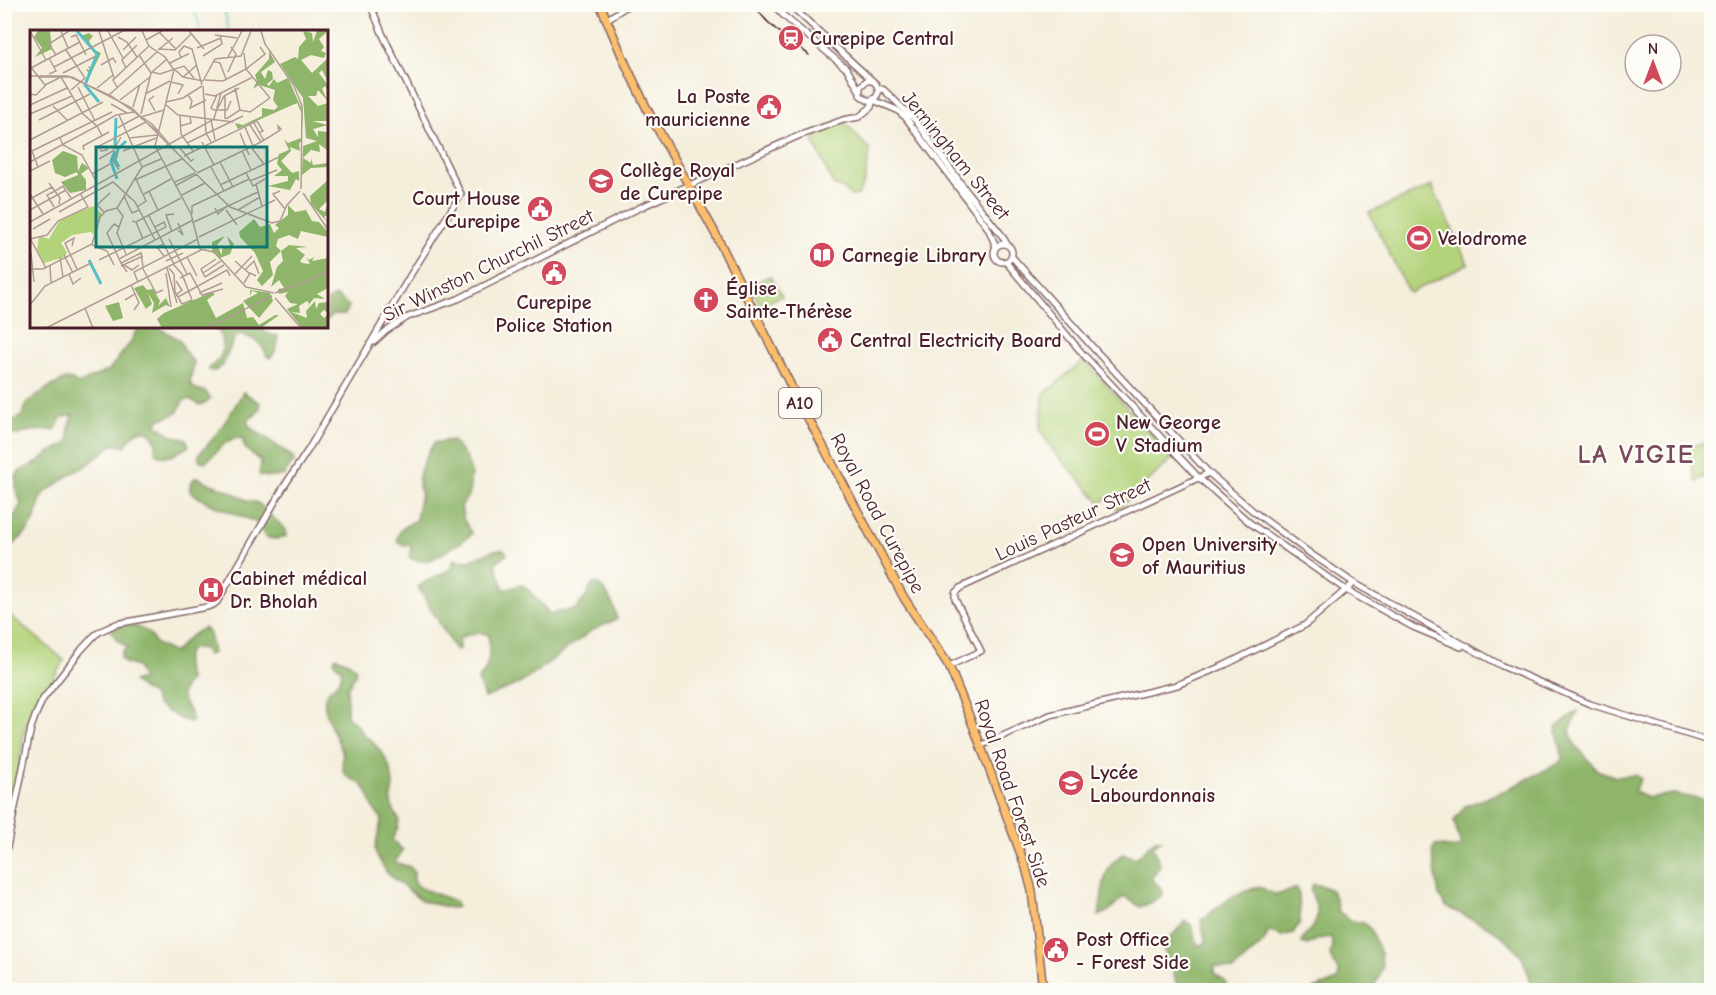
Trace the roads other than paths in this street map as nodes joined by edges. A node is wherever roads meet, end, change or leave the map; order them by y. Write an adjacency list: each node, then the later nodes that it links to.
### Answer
1 (370, 4): 18 (street)
2 (600, 4): 6 (main road, Royal Road Curepipe / A10)
3 (630, 4): 6 (street)
4 (773, 4): 9 (street)
5 (789, 4): 7 (street)
6 (606, 20): 13 (main road, Royal Road Curepipe / A10)
7 (872, 81): 8 (street); 9 (street)
8 (879, 88): 11 (street); 14 (street, Jerningham Street)
9 (859, 90): 10 (street)
10 (864, 99): 11 (street); 12 (street)
11 (873, 100): 12 (street); 15 (street, Jerningham Street)
12 (865, 112): 13 (street, Sir Winston Churchil Street)
13 (688, 185): 19 (street, Sir Winston Churchil Street); 25 (main road, Royal Road Curepipe / A10)
14 (1006, 244): 15 (street); 16 (street)
15 (996, 248): 17 (street)
16 (1012, 256): 17 (street); 21 (street)
17 (1006, 262): 22 (street)
18 (390, 310): 19 (street); 20 (street)
19 (398, 323): 20 (street, Sir Winston Churchil Street)
20 (370, 345): 30 (street)
21 (1209, 472): 22 (street, Louis Pasteur Street); 23 (street)
22 (1198, 477): 24 (street); 27 (street, Louis Pasteur Street)
23 (1354, 583): 24 (street); 26 (street)
24 (1346, 590): 26 (street); 29 (street)
25 (916, 619): 27 (main road, Royal Road Forest Side / A10)
26 (1487, 658): 28 (street)
27 (949, 666): 29 (main road, Royal Road Forest Side / A10)
28 (1712, 742)
29 (980, 746): 31 (main road, Royal Road Forest Side / A10)
30 (4, 862)
31 (1043, 990)

